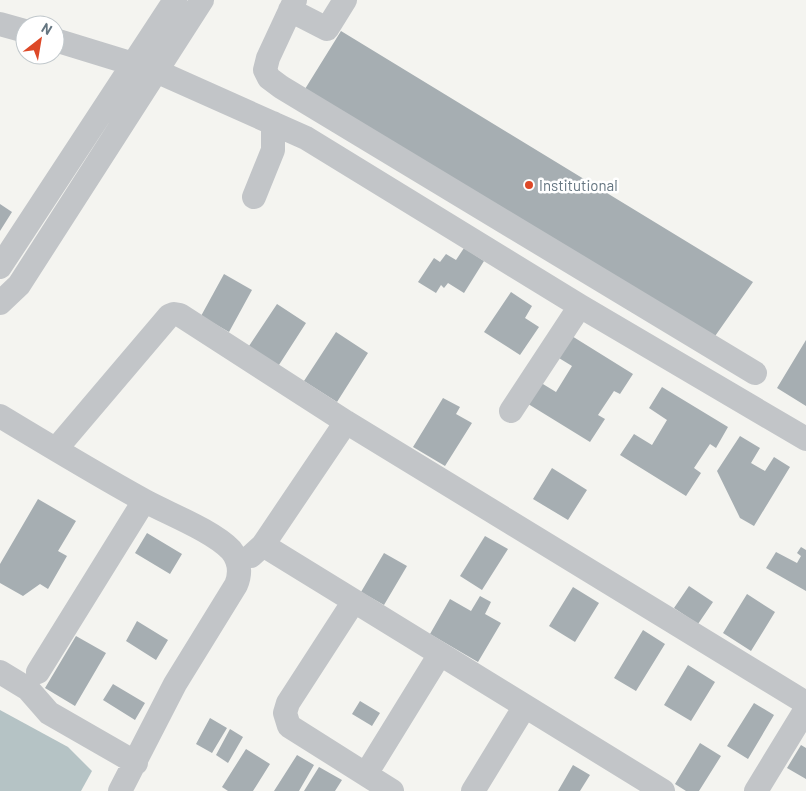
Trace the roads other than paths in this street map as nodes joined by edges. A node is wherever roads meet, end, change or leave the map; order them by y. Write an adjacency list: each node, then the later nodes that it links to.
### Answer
1 (175, 0): 8 (street)
2 (202, 0): 9 (street)
3 (345, 0): 4 (street)
4 (293, 5): 15 (street)
5 (0, 24): 6 (street)
6 (15, 28)
7 (65, 43): 8 (street)
8 (134, 64): 9 (street); 12 (street)
9 (156, 71): 10 (street); 13 (street)
10 (273, 123): 11 (street); 14 (street)
11 (254, 197)
12 (0, 267)
13 (0, 303)
14 (580, 306): 16 (street); 19 (street)
15 (755, 373)
16 (511, 411)
17 (0, 416): 20 (street)
18 (346, 422): 20 (street); 22 (street); 28 (street)
19 (806, 439)
20 (56, 449): 21 (street)
21 (144, 501): 23 (street); 27 (street)
22 (263, 545): 23 (street); 24 (street)
23 (238, 562): 31 (street)
24 (354, 601): 25 (street); 32 (street)
25 (440, 654): 29 (street); 32 (street)
26 (0, 672): 31 (street)
27 (38, 672)
28 (806, 703)
29 (525, 706): 35 (street); 36 (street)
30 (806, 709): 37 (street)
31 (136, 763): 33 (street)
32 (366, 774): 34 (street)
33 (120, 791)
34 (392, 791)
35 (473, 791)
36 (663, 791)
37 (756, 791)

